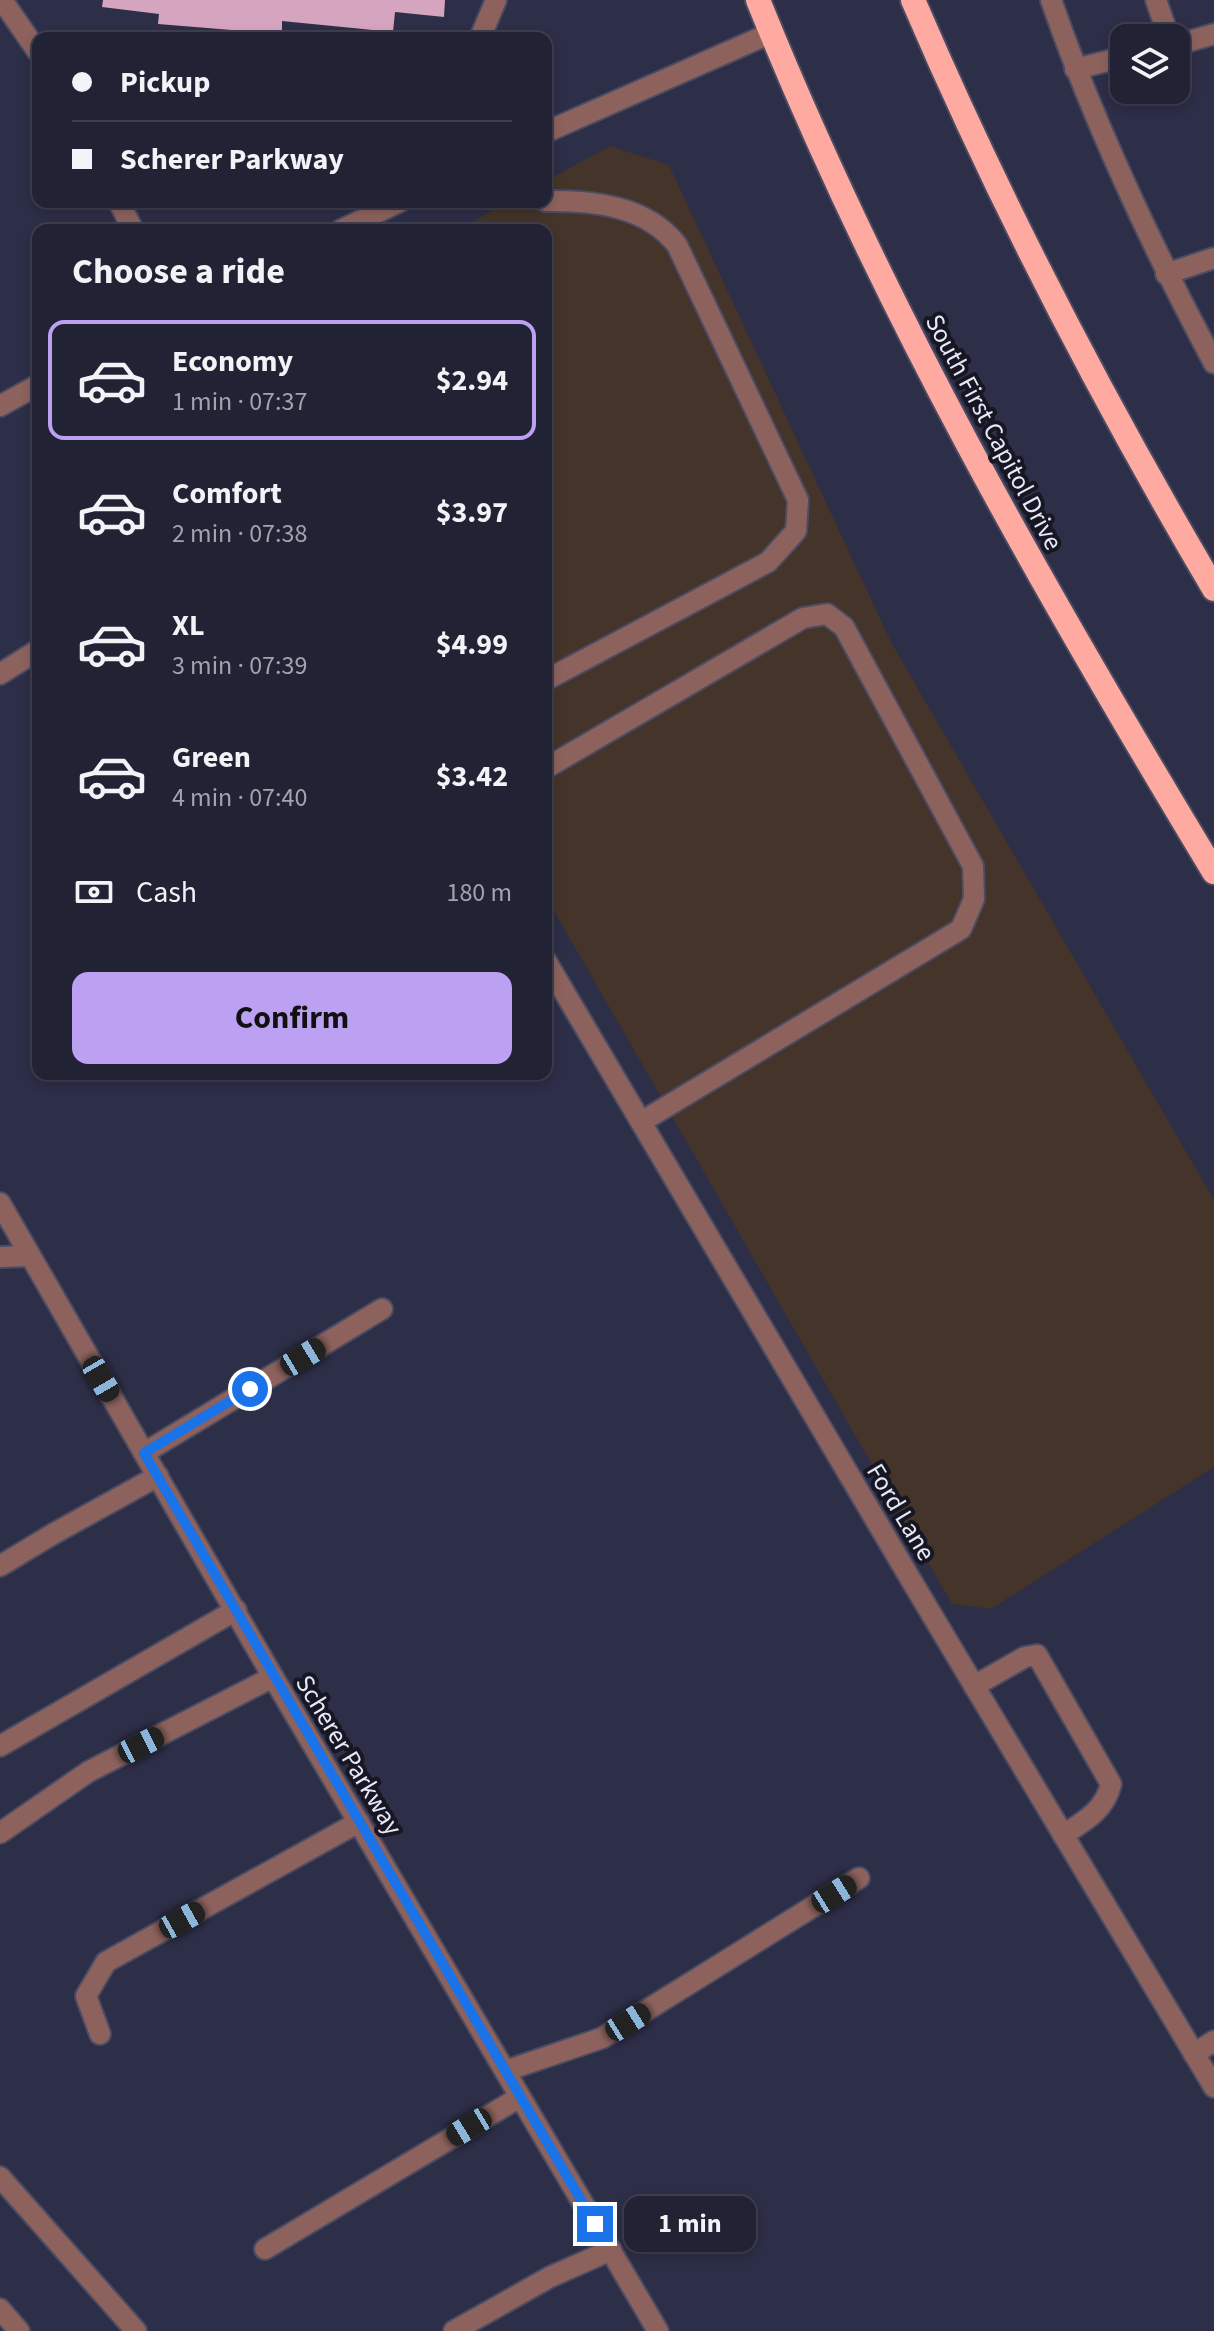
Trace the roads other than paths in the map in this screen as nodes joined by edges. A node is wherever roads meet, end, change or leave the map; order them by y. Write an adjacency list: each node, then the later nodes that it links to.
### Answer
1 (2, 0): 12 (street)
2 (496, 0): 8 (street)
3 (758, 0): 9 (highway, South First Capitol Drive)
4 (913, 0): 24 (highway)
5 (1051, 0): 14 (street)
6 (1156, 0): 7 (street)
7 (1164, 24)
8 (483, 32)
9 (771, 33): 15 (street); 29 (highway, South First Capitol Drive)
10 (1214, 34): 11 (street)
11 (1190, 41)
12 (32, 43)
13 (1110, 60): 14 (street)
14 (1075, 69): 20 (street)
15 (552, 129)
16 (552, 201): 27 (street)
17 (387, 208): 18 (street)
18 (353, 224)
19 (1214, 258): 20 (street)
20 (1166, 274): 21 (street)
21 (1214, 363)
22 (32, 388): 23 (street)
23 (0, 406)
24 (1214, 589)
25 (32, 654): 26 (street)
26 (0, 674)
27 (552, 677)
28 (552, 764): 31 (street)
29 (1214, 872)
30 (552, 971): 31 (street, Ford Lane)
31 (641, 1122): 41 (street, Ford Lane)
32 (0, 1203): 33 (street, Scherer Parkway)
33 (29, 1256): 34 (street); 36 (street, Scherer Parkway)
34 (0, 1257)
35 (382, 1309): 36 (street)
36 (144, 1453): 37 (street, Scherer Parkway)
37 (158, 1476): 38 (street); 39 (street, Scherer Parkway)
38 (0, 1566)
39 (236, 1610): 40 (street, Scherer Parkway); 42 (street)
40 (273, 1677): 43 (street, Scherer Parkway); 44 (street)
41 (974, 1686): 45 (street, Ford Lane); 45 (street)
42 (0, 1746)
43 (359, 1822): 47 (street); 50 (street, Scherer Parkway)
44 (0, 1833)
45 (1063, 1835): 49 (street, Ford Lane)
46 (859, 1878): 50 (street)
47 (100, 2034)
48 (1214, 2041): 49 (street)
49 (1194, 2054): 51 (street, Ford Lane)
50 (505, 2071): 52 (street, Scherer Parkway)
51 (1214, 2087)
52 (520, 2097): 54 (street); 55 (street, Scherer Parkway)
53 (0, 2177): 58 (street)
54 (265, 2249)
55 (611, 2250): 59 (street); 60 (street, Scherer Parkway)
56 (0, 2309): 57 (street)
57 (19, 2331)
58 (136, 2331)
59 (454, 2331)
60 (658, 2331)

